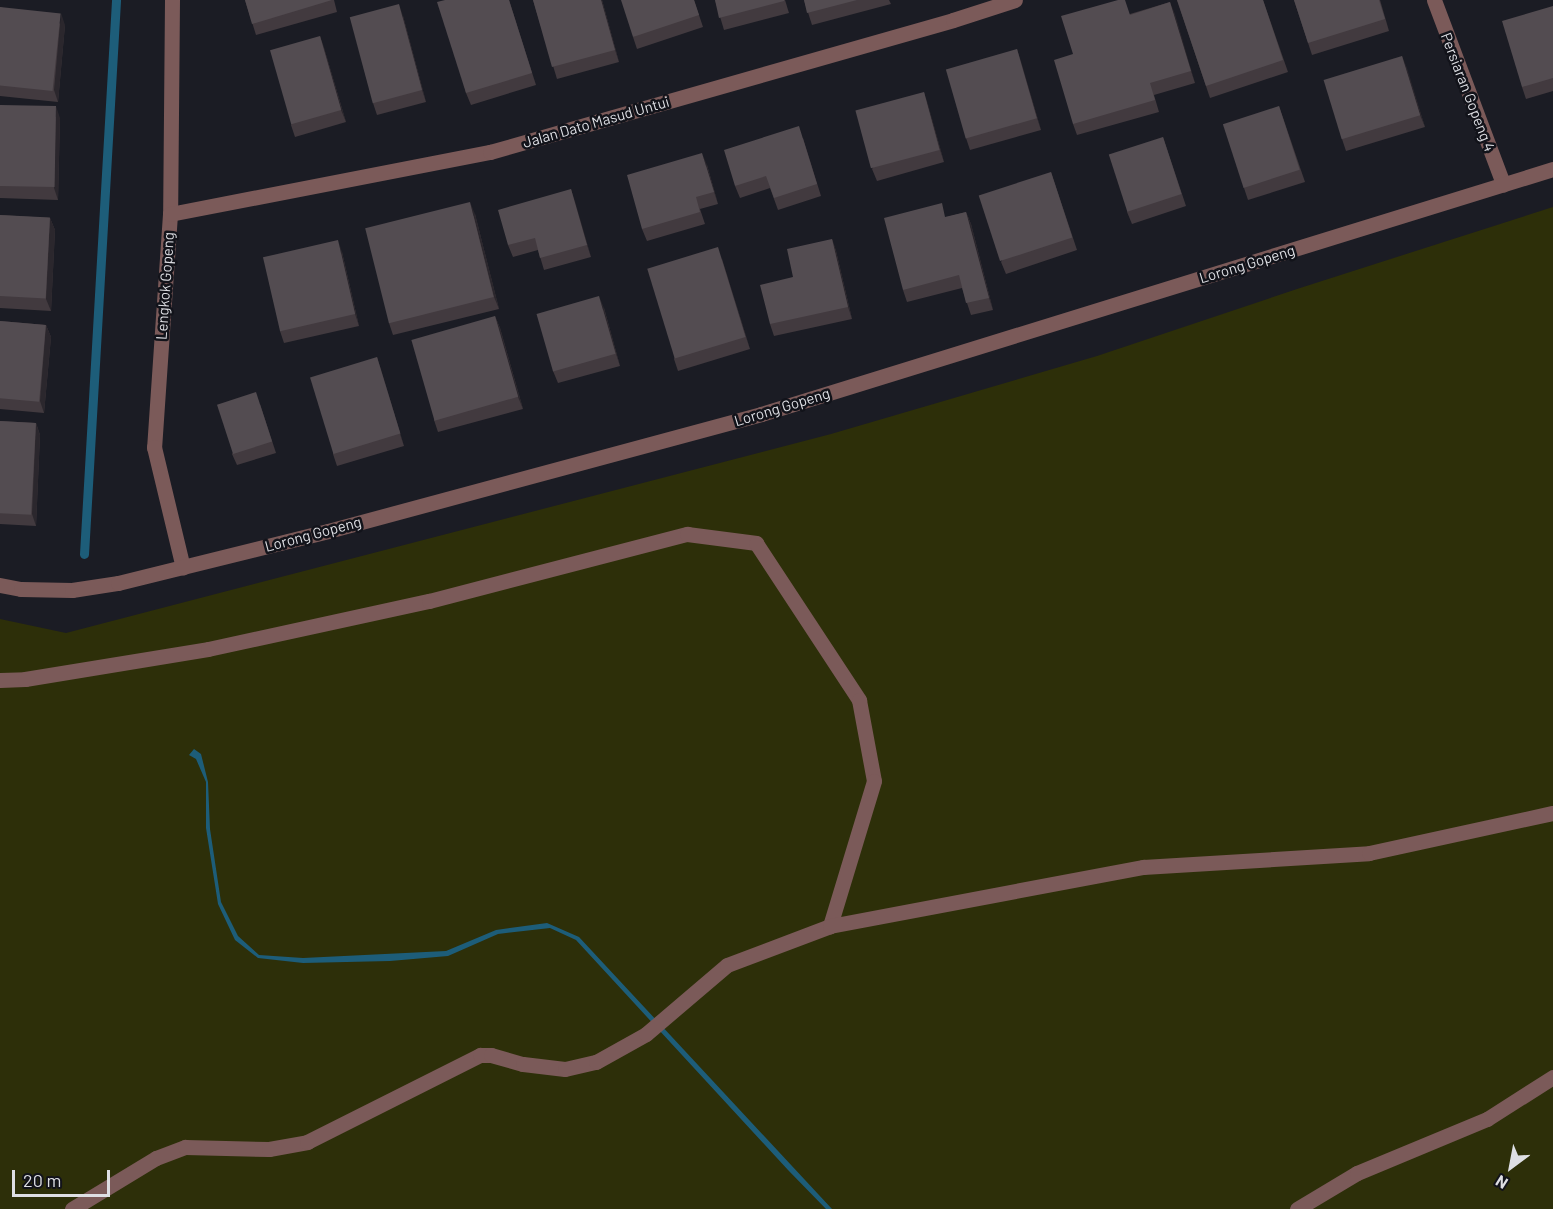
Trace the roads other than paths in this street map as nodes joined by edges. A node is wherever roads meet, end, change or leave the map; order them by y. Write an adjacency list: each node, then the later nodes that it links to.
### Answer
1 (172, 0): 6 (street, Lengkok Gopeng)
2 (1015, 0): 6 (street, Jalan Dato Masud Untui)
3 (1434, 0): 5 (street, Persiaran Gopeng 4)
4 (1553, 170): 5 (street, Lorong Gopeng)
5 (1503, 184): 7 (street, Lorong Gopeng)
6 (170, 214): 7 (street, Lengkok Gopeng)
7 (183, 568): 8 (street, Lorong Gopeng)
8 (0, 585)
9 (0, 680): 11 (street)
10 (1553, 813): 11 (street)
11 (830, 927): 13 (street)
12 (1553, 1077): 14 (street)
13 (72, 1209)
14 (1297, 1209)

